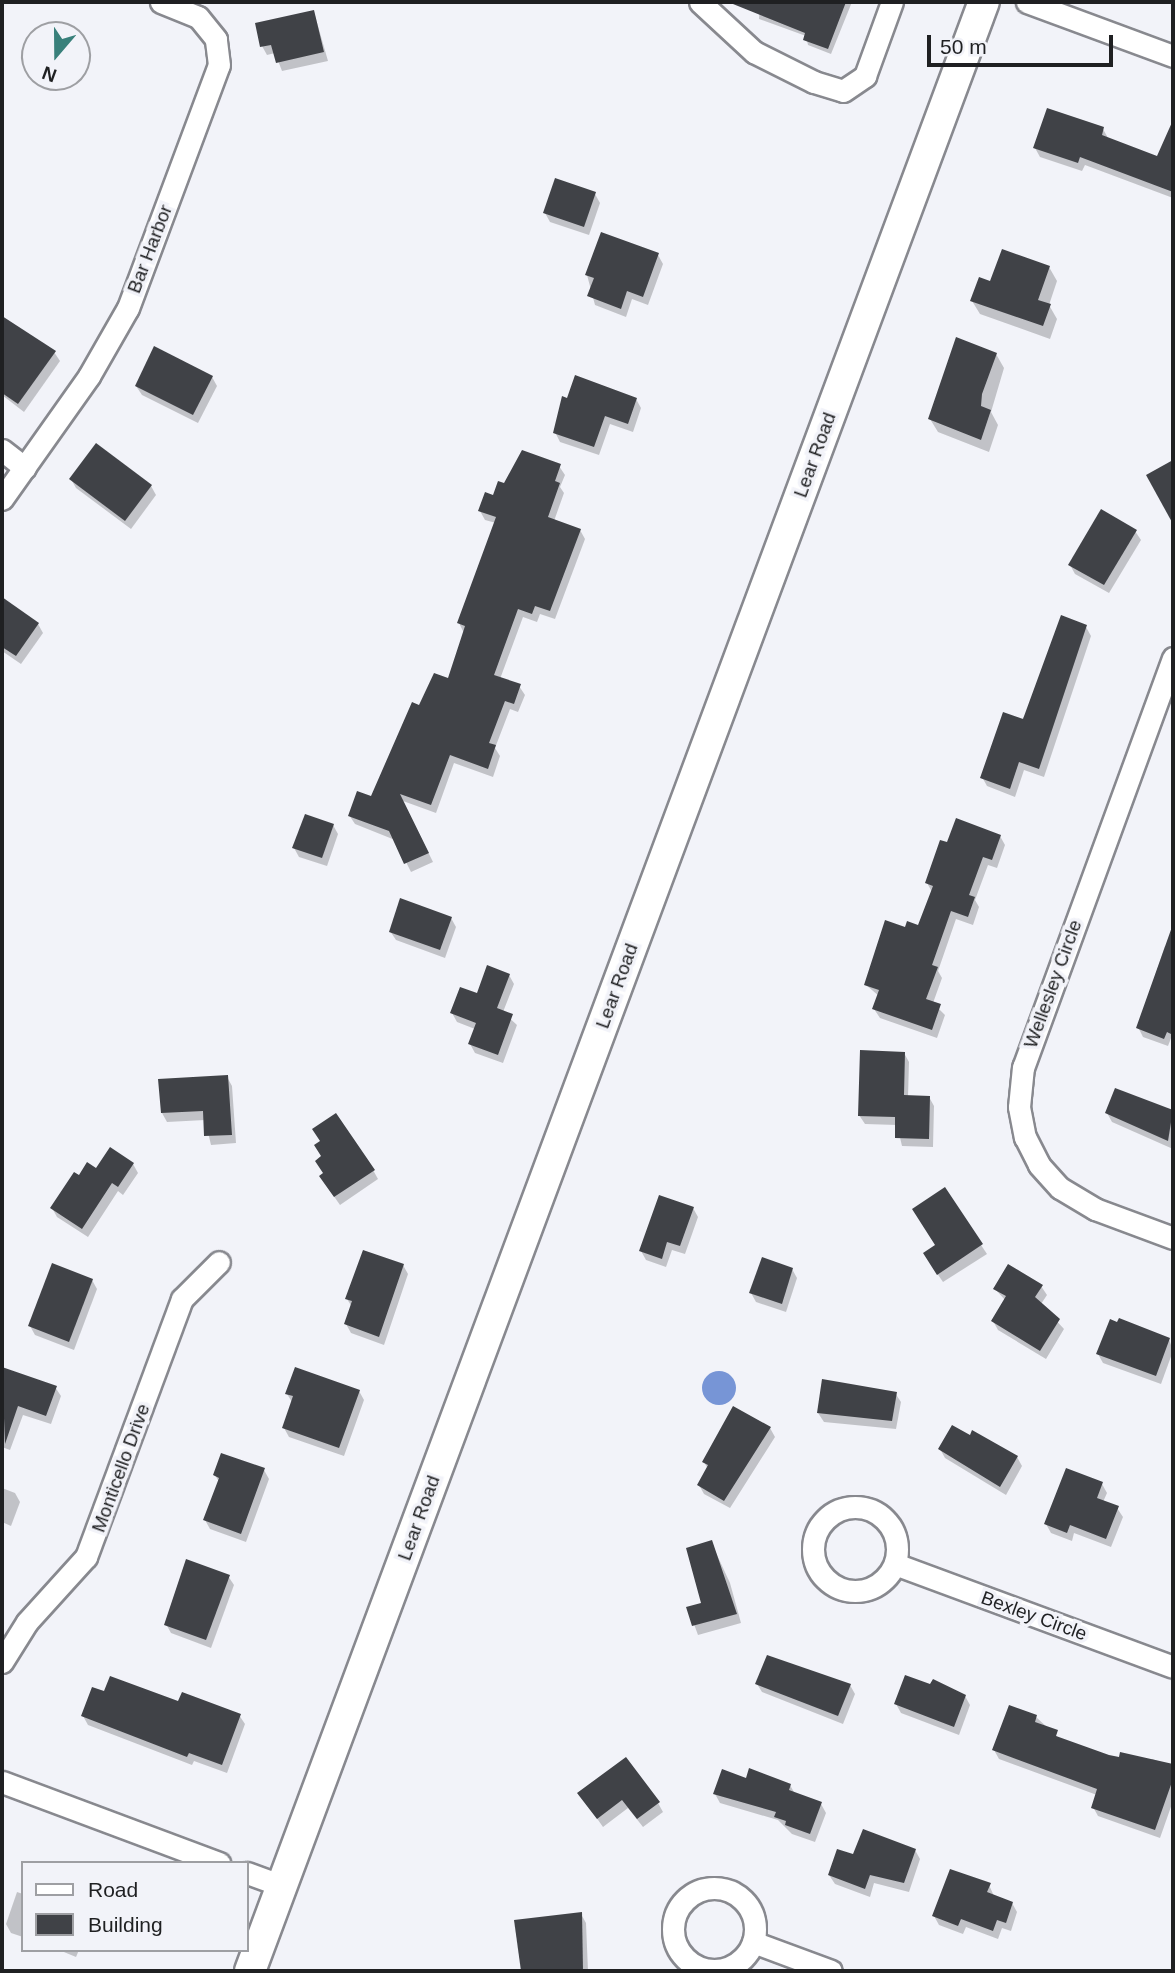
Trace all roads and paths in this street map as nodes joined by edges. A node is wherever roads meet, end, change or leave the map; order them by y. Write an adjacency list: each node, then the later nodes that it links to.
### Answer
1 (161, 2): 8 (street, Bar Harbor)
2 (700, 2): 3 (street)
3 (892, 2)
4 (984, 2): 19 (street, Lear Road)
5 (1027, 2): 6 (street)
6 (1173, 56)
7 (2, 450): 8 (street)
8 (26, 467): 9 (street, Bar Harbor)
9 (2, 499)
10 (1173, 658): 11 (street, Wellesley Circle)
11 (1173, 1238)
12 (219, 1262): 14 (street, Monticello Drive)
13 (895, 1564): 13 (street); 15 (street, Bexley Circle)
14 (2, 1662)
15 (1173, 1667)
16 (2, 1782): 17 (street)
17 (214, 1861)
18 (248, 1873): 19 (street)
19 (282, 1886): 21 (street, Lear Road)
20 (753, 1942): 22 (street)
21 (250, 1971)
22 (831, 1971)

